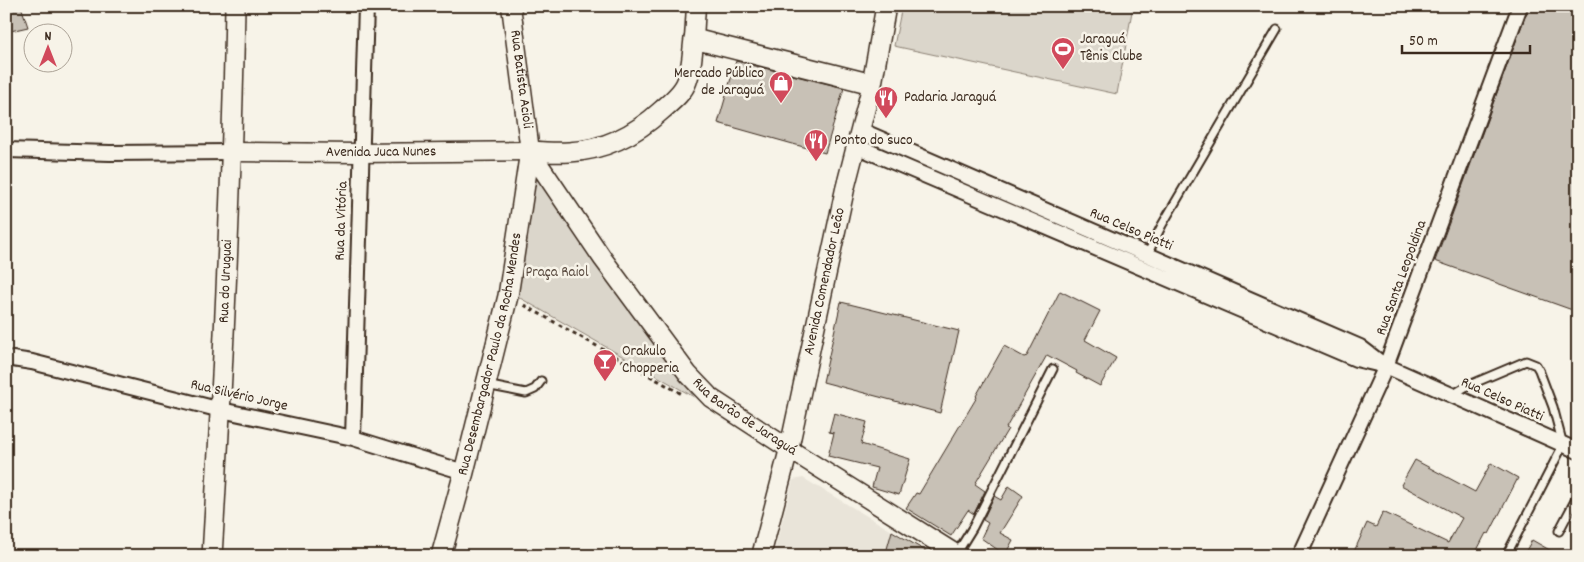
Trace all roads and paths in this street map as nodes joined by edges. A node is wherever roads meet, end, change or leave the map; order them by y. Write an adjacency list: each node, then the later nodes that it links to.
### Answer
1 (235, 6): 13 (main road, Rua do Uruguai)
2 (366, 6): 14 (street, Rua da Vitória)
3 (511, 6): 12 (street, Rua Batista Acioli)
4 (696, 6): 8 (street)
5 (886, 6): 9 (main road, Avenida Comendador Leão)
6 (1520, 6): 18 (street, Rua Santa Leopoldina)
7 (1278, 29): 15 (lane)
8 (694, 39): 9 (main road); 12 (main road, Avenida Juca Nunes)
9 (872, 84): 10 (street, Avenida Comendador Leão)
10 (858, 138): 15 (street, Rua Celso Piatti); 18 (street, Rua Celso Piatti); 27 (street, Avenida Comendador Leão)
11 (6, 150): 13 (street, Avenida Juca Nunes)
12 (530, 151): 14 (street, Avenida Juca Nunes); 16 (main road, Rua Desembargador Paulo da Rocha Mendes); 27 (street, Rua Barão de Jaraguá)
13 (232, 152): 14 (street, Avenida Juca Nunes); 24 (main road, Rua do Uruguai)
14 (360, 153): 25 (street, Rua da Vitória)
15 (1147, 255): 18 (street, Rua Celso Piatti)
16 (508, 296): 21 (main road, Rua Desembargador Paulo da Rocha Mendes); 22 (path)
17 (6, 358): 24 (street, Rua Silvério Jorge)
18 (1386, 366): 23 (street, Rua Celso Piatti); 36 (street, Rua Santa Leopoldina)
19 (1053, 369): 32 (lane)
20 (541, 381): 21 (lane)
21 (486, 385): 29 (main road, Rua Desembargador Paulo da Rocha Mendes)
22 (684, 394)
23 (1452, 395): 26 (street, Rua Celso Piatti); 26 (lane)
24 (221, 410): 25 (street, Rua Silvério Jorge); 33 (main road, Rua do Uruguai)
25 (353, 438): 29 (street, Rua Silvério Jorge)
26 (1563, 445): 28 (street, Rua Celso Piatti); 37 (lane)
27 (789, 450): 32 (street, Rua Barão de Jaraguá); 35 (street, Avenida Comendador Leão)
28 (1578, 451)
29 (464, 472): 34 (main road, Rua Desembargador Paulo da Rocha Mendes)
30 (1578, 495): 31 (lane)
31 (1559, 531)
32 (958, 555)
33 (212, 556)
34 (441, 556)
35 (761, 556)
36 (1299, 556)
37 (1506, 556)

